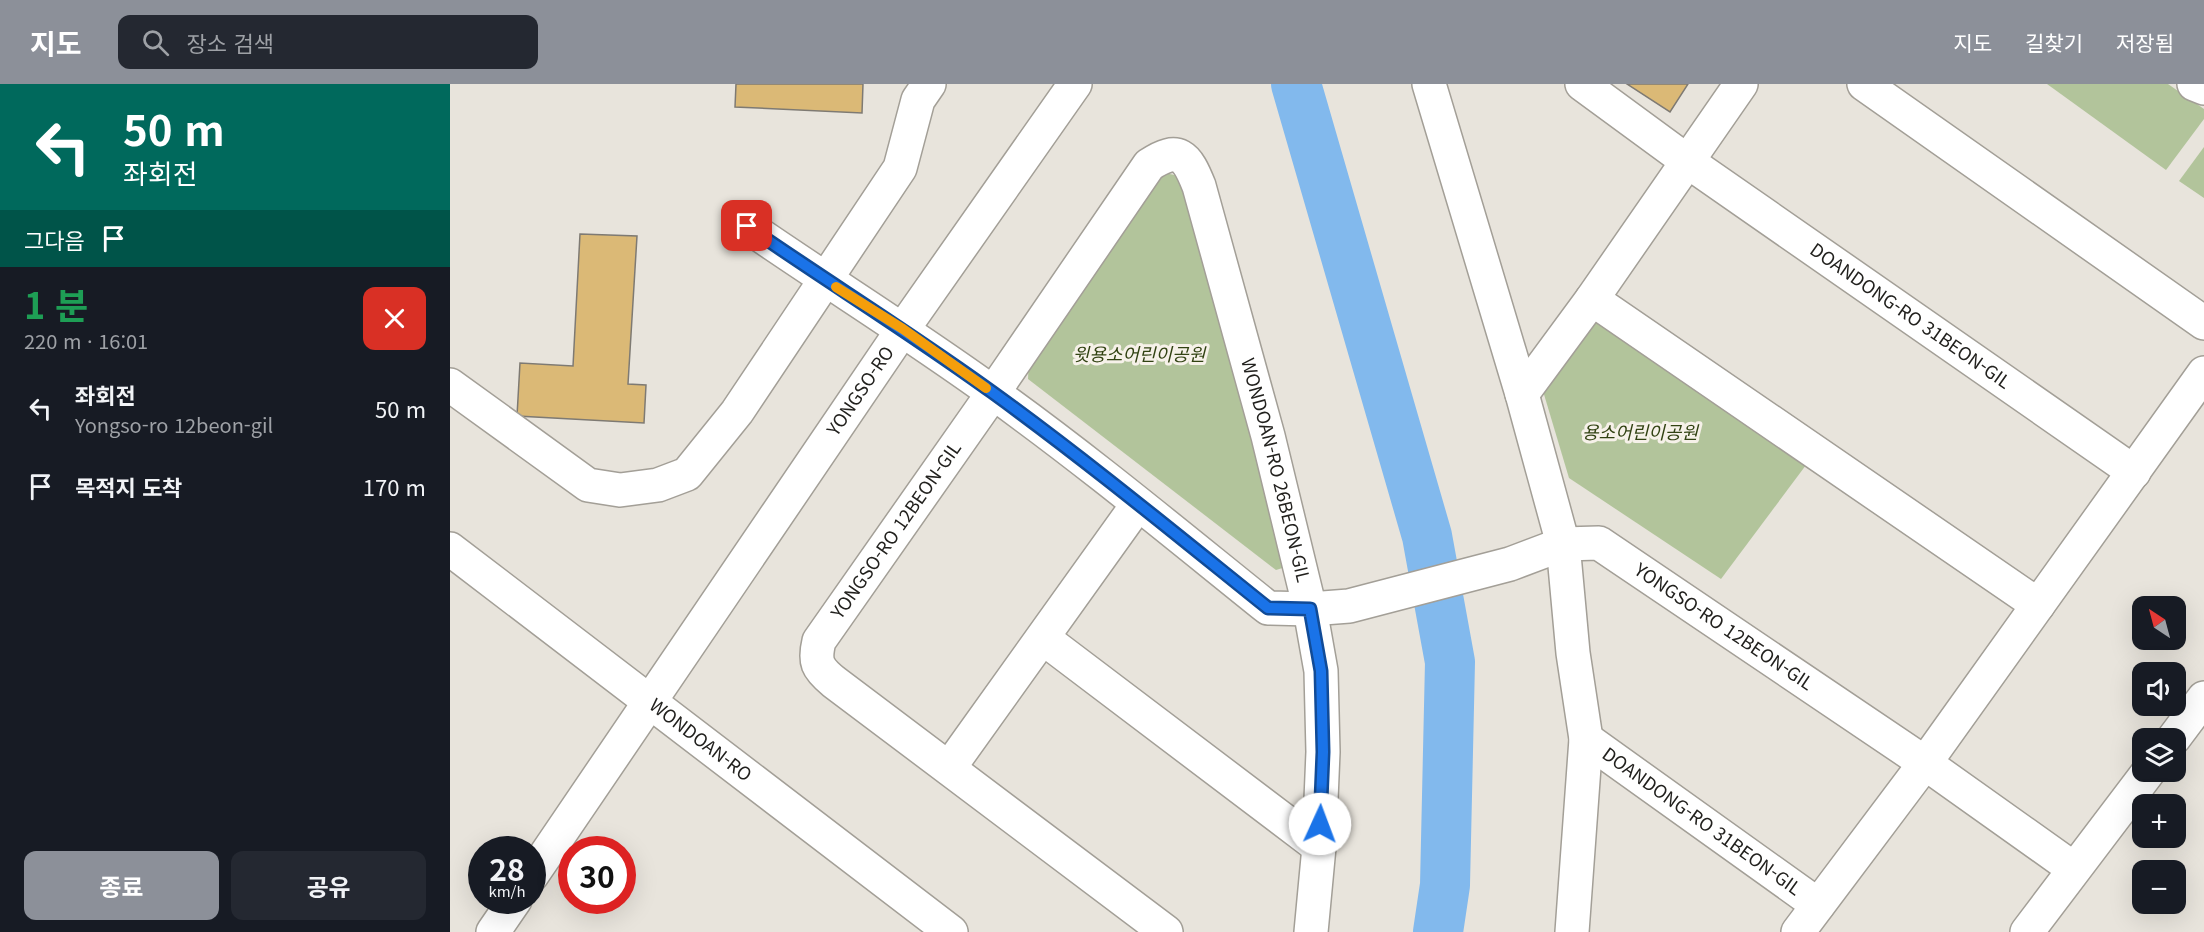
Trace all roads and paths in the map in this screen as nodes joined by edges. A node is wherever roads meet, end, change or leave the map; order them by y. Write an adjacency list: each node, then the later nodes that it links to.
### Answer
1 (929, 84): 12 (street)
2 (1075, 84): 15 (street, YONGSO-RO)
3 (1429, 84): 19 (street, DOANDONG-RO 31BEON-GIL)
4 (1582, 84): 9 (street, DOANDONG-RO 31BEON-GIL)
5 (1741, 84): 9 (street)
6 (1864, 84): 14 (street)
7 (2194, 84): 8 (street)
8 (2204, 88)
9 (1687, 160): 13 (street); 20 (street, DOANDONG-RO 31BEON-GIL)
10 (1192, 170): 18 (street, YONGSO-RO 12BEON-GIL); 25 (street, WONDOAN-RO 26BEON-GIL)
11 (747, 226): 12 (street)
12 (825, 280): 15 (street); 17 (street)
13 (1592, 299): 19 (street); 24 (street)
14 (2204, 323)
15 (903, 329): 18 (street); 28 (street, YONGSO-RO)
16 (2204, 373): 20 (street)
17 (450, 385)
18 (993, 393): 21 (street); 32 (street, YONGSO-RO 12BEON-GIL)
19 (1522, 394): 22 (street, DOANDONG-RO 31BEON-GIL)
20 (2134, 472): 24 (street)
21 (1138, 504): 25 (street); 26 (street)
22 (1563, 544): 25 (street, YONGSO-RO 12BEON-GIL); 30 (street, DOANDONG-RO 31BEON-GIL); 31 (street, YONGSO-RO 12BEON-GIL)
23 (450, 549): 28 (street, WONDOAN-RO)
24 (2038, 605): 31 (street)
25 (1310, 609): 34 (street, WONDOAN-RO 26BEON-GIL)
26 (1043, 638): 32 (street); 34 (street)
27 (2204, 698): 29 (street)
28 (651, 702): 35 (street, YONGSO-RO); 40 (street, WONDOAN-RO)
29 (2182, 728)
30 (1586, 739): 37 (street, DOANDONG-RO 31BEON-GIL); 43 (street, DOANDONG-RO 31BEON-GIL)
31 (1926, 763): 36 (street, YONGSO-RO 12BEON-GIL); 37 (street)
32 (949, 768): 41 (street)
33 (2140, 782): 36 (street)
34 (1319, 847): 42 (street, WONDOAN-RO 26BEON-GIL)
35 (546, 855)
36 (2074, 868): 45 (street)
37 (1818, 905): 44 (street)
38 (506, 914): 39 (street)
39 (494, 932)
40 (951, 932)
41 (1166, 932)
42 (1311, 932)
43 (1572, 932)
44 (1798, 932)
45 (2027, 932)

